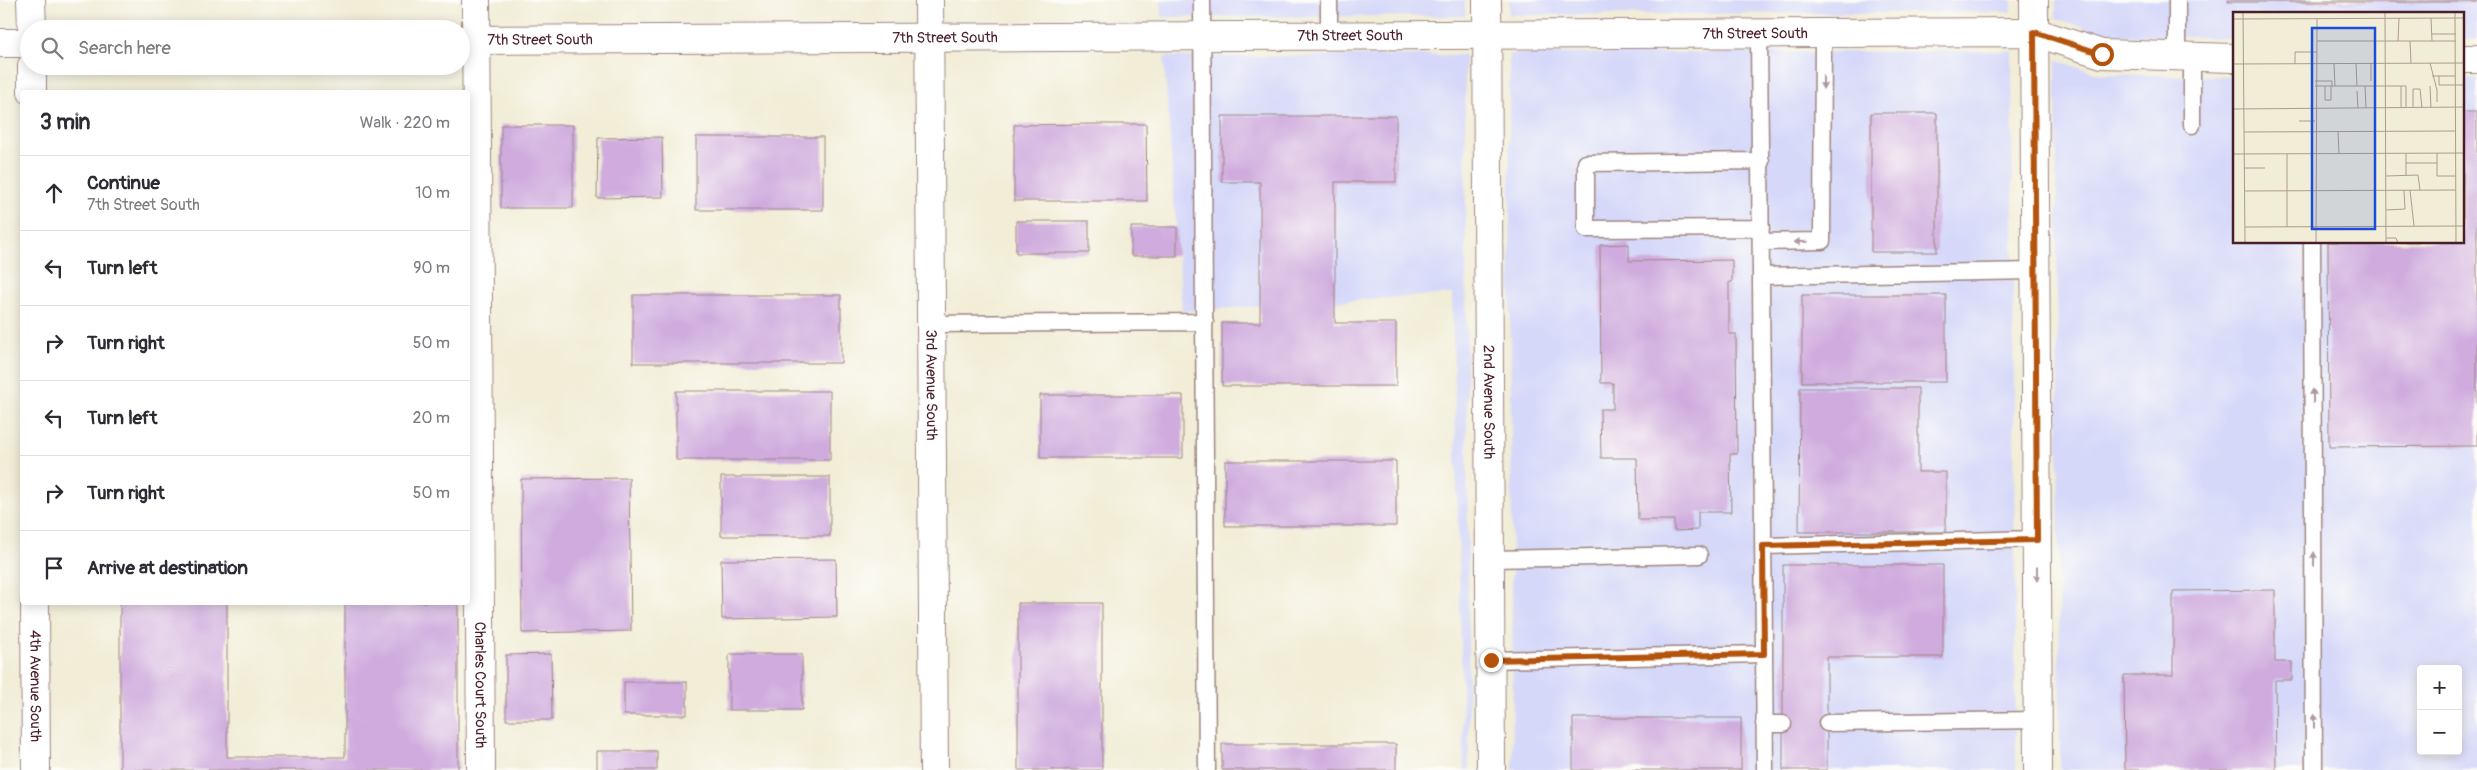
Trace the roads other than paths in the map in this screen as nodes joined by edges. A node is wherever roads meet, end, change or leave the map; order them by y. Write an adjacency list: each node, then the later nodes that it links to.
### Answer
1 (31, 0): 9 (street)
2 (476, 0): 12 (street, Charles Court South)
3 (929, 0): 17 (street, 3rd Avenue South)
4 (1202, 0): 15 (lane)
5 (1329, 0): 16 (lane)
6 (1487, 0): 14 (street, 2nd Avenue South)
7 (2034, 0): 10 (street)
8 (2176, 0): 21 (lane)
9 (32, 20)
10 (2034, 32): 11 (street, 7th Street South); 21 (street, 7th Street South); 34 (street)
11 (1823, 33): 13 (street, 7th Street South); 32 (lane, one-way to 32)
12 (470, 34)
13 (1759, 34): 14 (street, 7th Street South); 31 (lane)
14 (1487, 35): 16 (street, 7th Street South); 41 (street, 2nd Avenue South)
15 (1203, 36): 16 (street, 7th Street South); 17 (street, 7th Street South); 36 (lane)
16 (1329, 36)
17 (930, 38): 18 (street, 7th Street South); 37 (street, 3rd Avenue South)
18 (470, 40)
19 (0, 43): 20 (street)
20 (20, 43)
21 (2185, 57): 22 (street, 7th Street South); 30 (lane)
22 (2233, 58)
23 (2464, 59): 24 (street)
24 (2477, 59)
25 (32, 75): 27 (street)
26 (470, 75): 28 (street, Charles Court South)
27 (32, 90)
28 (470, 90)
29 (470, 101): 50 (street, Charles Court South)
30 (2192, 125)
31 (1761, 161): 32 (lane); 32 (lane)
32 (1761, 235): 35 (lane)
33 (2312, 244): 56 (lane, one-way to 33)
34 (2035, 271): 35 (lane); 38 (street)
35 (1761, 276): 39 (lane)
36 (1204, 322): 37 (lane); 52 (lane)
37 (932, 324): 51 (street, 3rd Avenue South)
38 (2037, 540): 39 (lane); 45 (street, one-way to 45)
39 (1763, 546): 43 (lane)
40 (1699, 555): 41 (lane)
41 (1490, 559): 44 (street, 2nd Avenue South)
42 (35, 605): 49 (street, 4th Avenue South)
43 (1764, 654): 44 (lane); 47 (lane)
44 (1491, 660): 53 (street, 2nd Avenue South)
45 (2038, 720): 46 (lane); 55 (street)
46 (1827, 723)
47 (1764, 724): 48 (lane); 54 (lane)
48 (1783, 724)
49 (36, 770)
50 (481, 770)
51 (934, 770)
52 (1207, 770)
53 (1491, 770)
54 (1765, 770)
55 (2038, 770)
56 (2314, 770)

